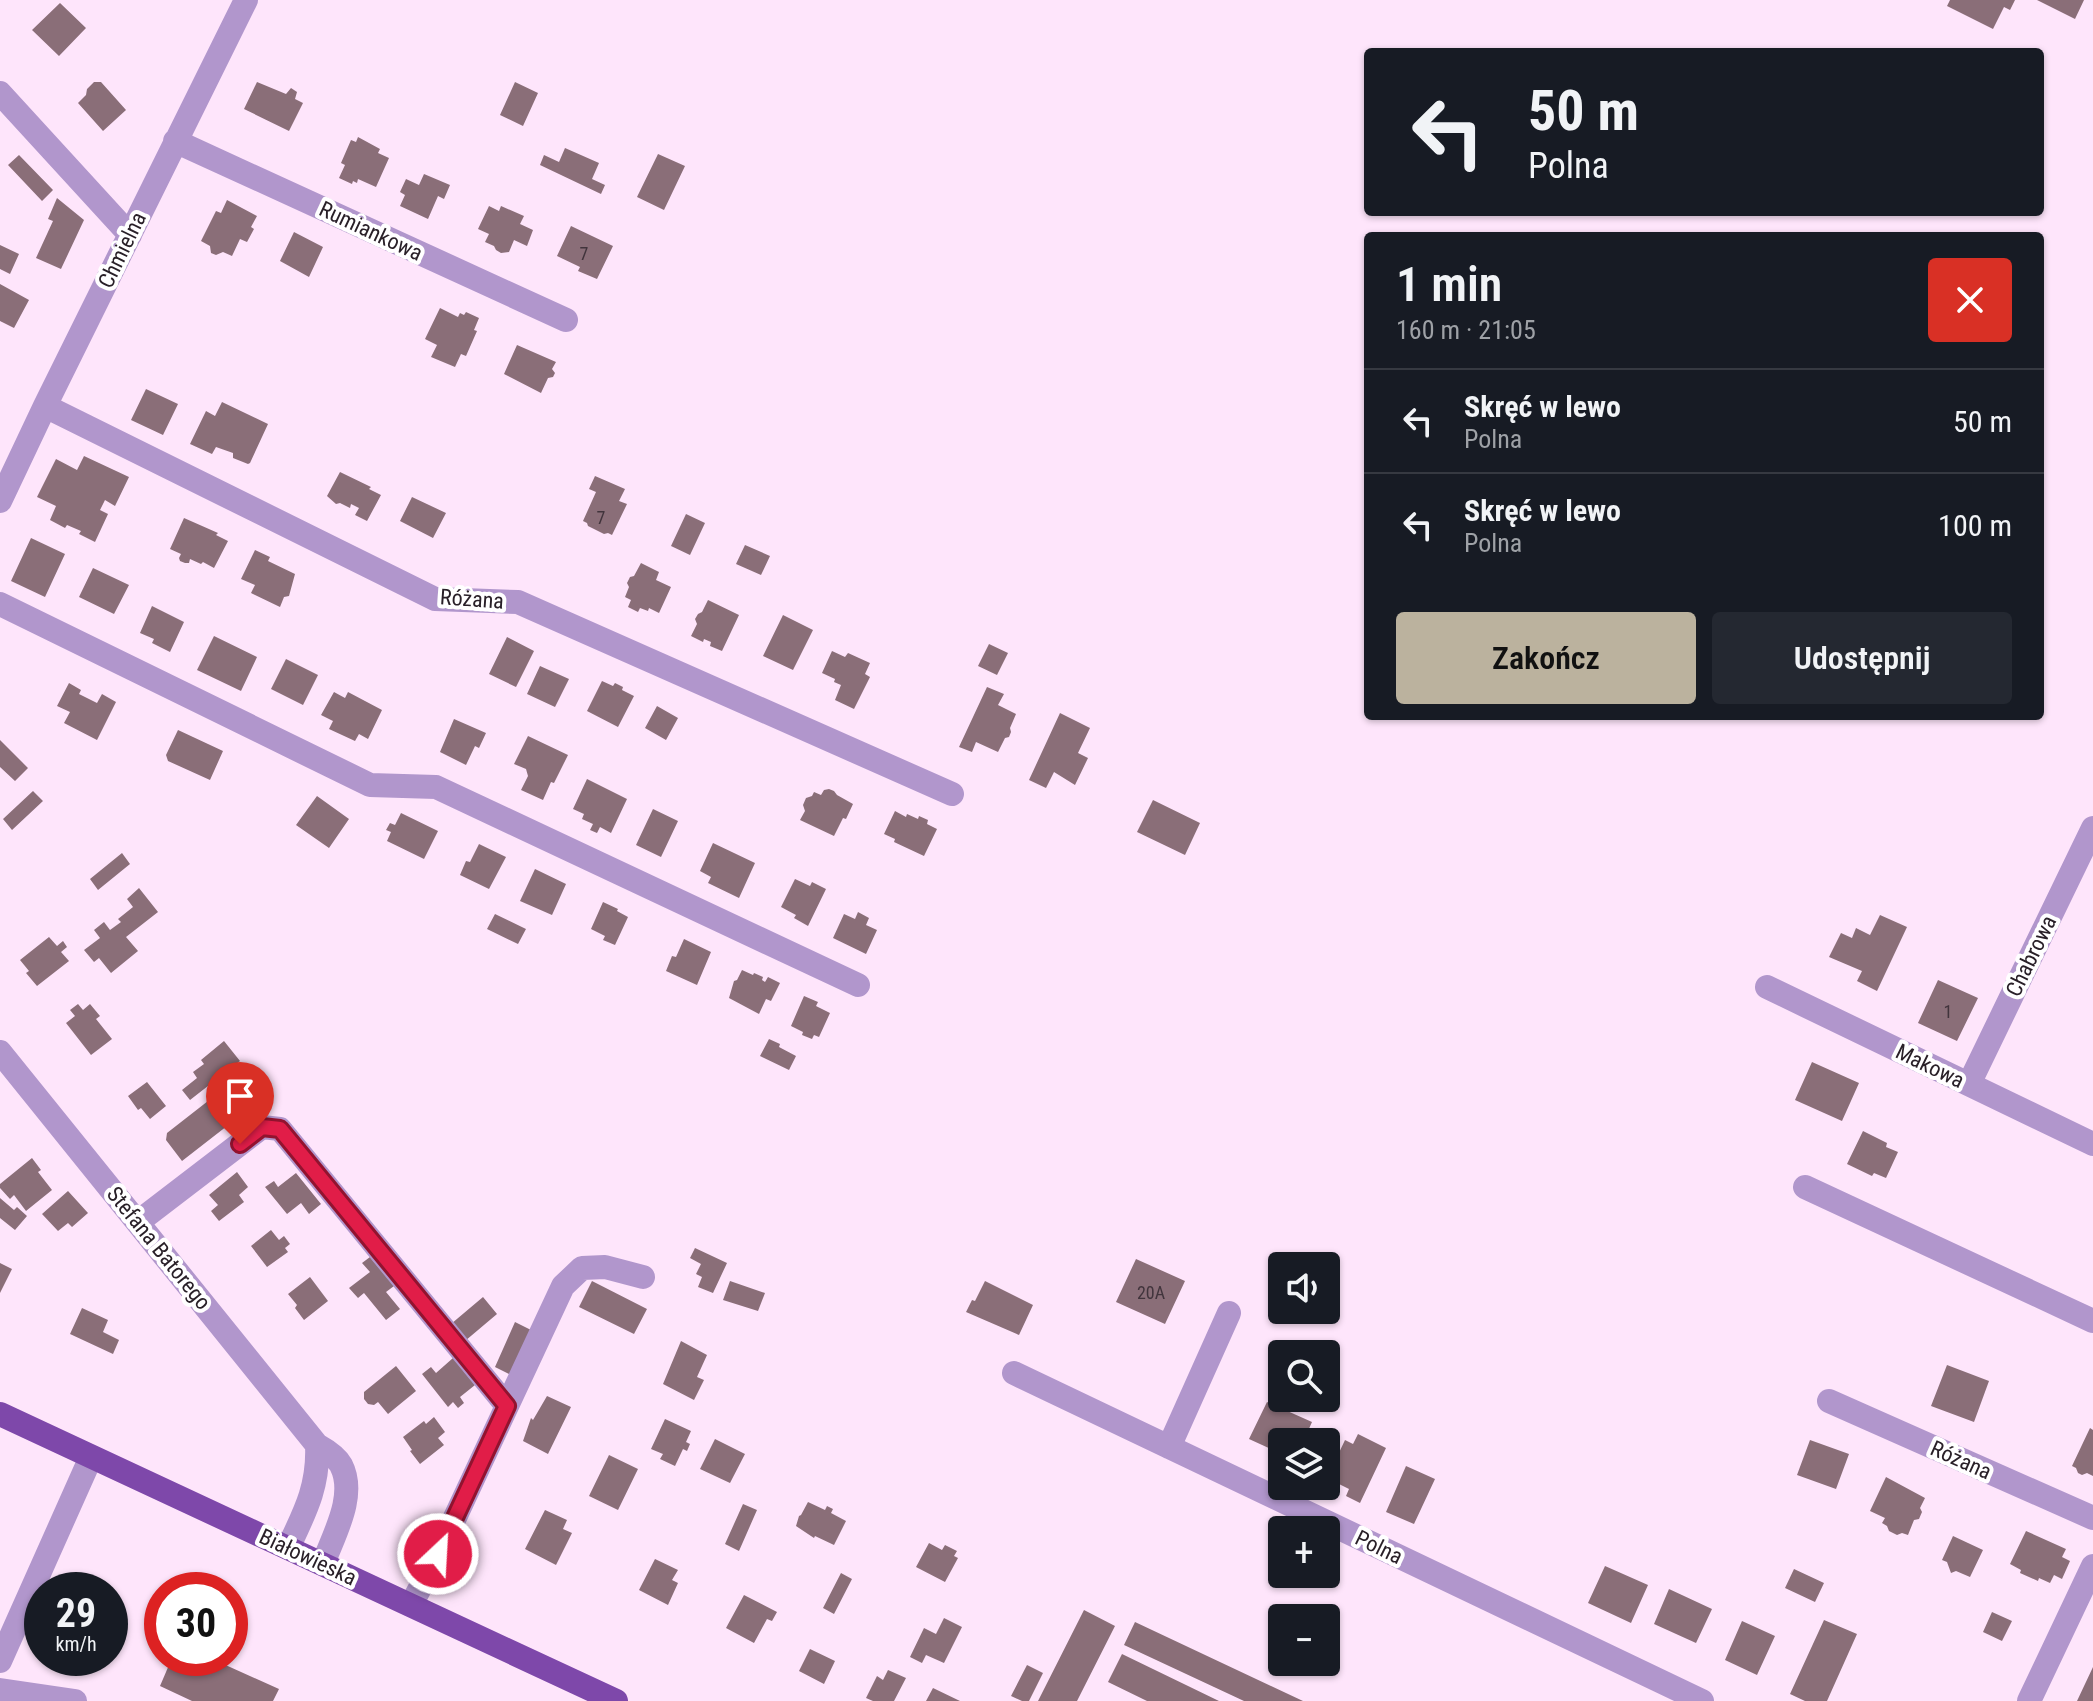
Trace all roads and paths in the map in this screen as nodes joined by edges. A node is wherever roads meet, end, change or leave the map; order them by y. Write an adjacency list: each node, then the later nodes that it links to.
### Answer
1 (246, 0): 3 (street, Chmielna)
2 (0, 93): 4 (street)
3 (175, 141): 4 (street, Chmielna); 5 (street, Rumiankowa)
4 (130, 235): 6 (street, Chmielna)
5 (566, 320)
6 (45, 406): 7 (street, Chmielna); 9 (street, Różana)
7 (0, 501)
8 (0, 604): 11 (street)
9 (952, 794)
10 (2093, 828): 14 (street, Chabrowa)
11 (858, 985)
12 (1767, 987): 14 (street, Makowa)
13 (0, 1052): 17 (street, Stefana Batorego)
14 (1969, 1084): 15 (street, Makowa)
15 (2093, 1144)
16 (1805, 1187): 20 (street)
17 (138, 1222): 23 (street); 25 (street, Stefana Batorego)
18 (643, 1277): 23 (street)
19 (1229, 1313): 26 (street)
20 (2093, 1321)
21 (1014, 1373): 26 (street, Polna)
22 (1829, 1401): 28 (street, Różana)
23 (507, 1406): 32 (street)
24 (0, 1414): 27 (main road, Białowieska)
25 (317, 1445): 29 (street); 30 (street, Stefana Batorego)
26 (1169, 1447): 35 (street, Polna)
27 (91, 1457): 29 (main road, Białowieska); 33 (street)
28 (2093, 1518)
29 (288, 1548): 30 (main road, Białowieska)
30 (323, 1564): 32 (main road, Białowieska)
31 (2093, 1566): 38 (street)
32 (411, 1605): 37 (main road, Białowieska)
33 (0, 1661)
34 (0, 1690): 36 (street)
35 (1697, 1700)
36 (75, 1701)
37 (616, 1701)
38 (2029, 1701)

